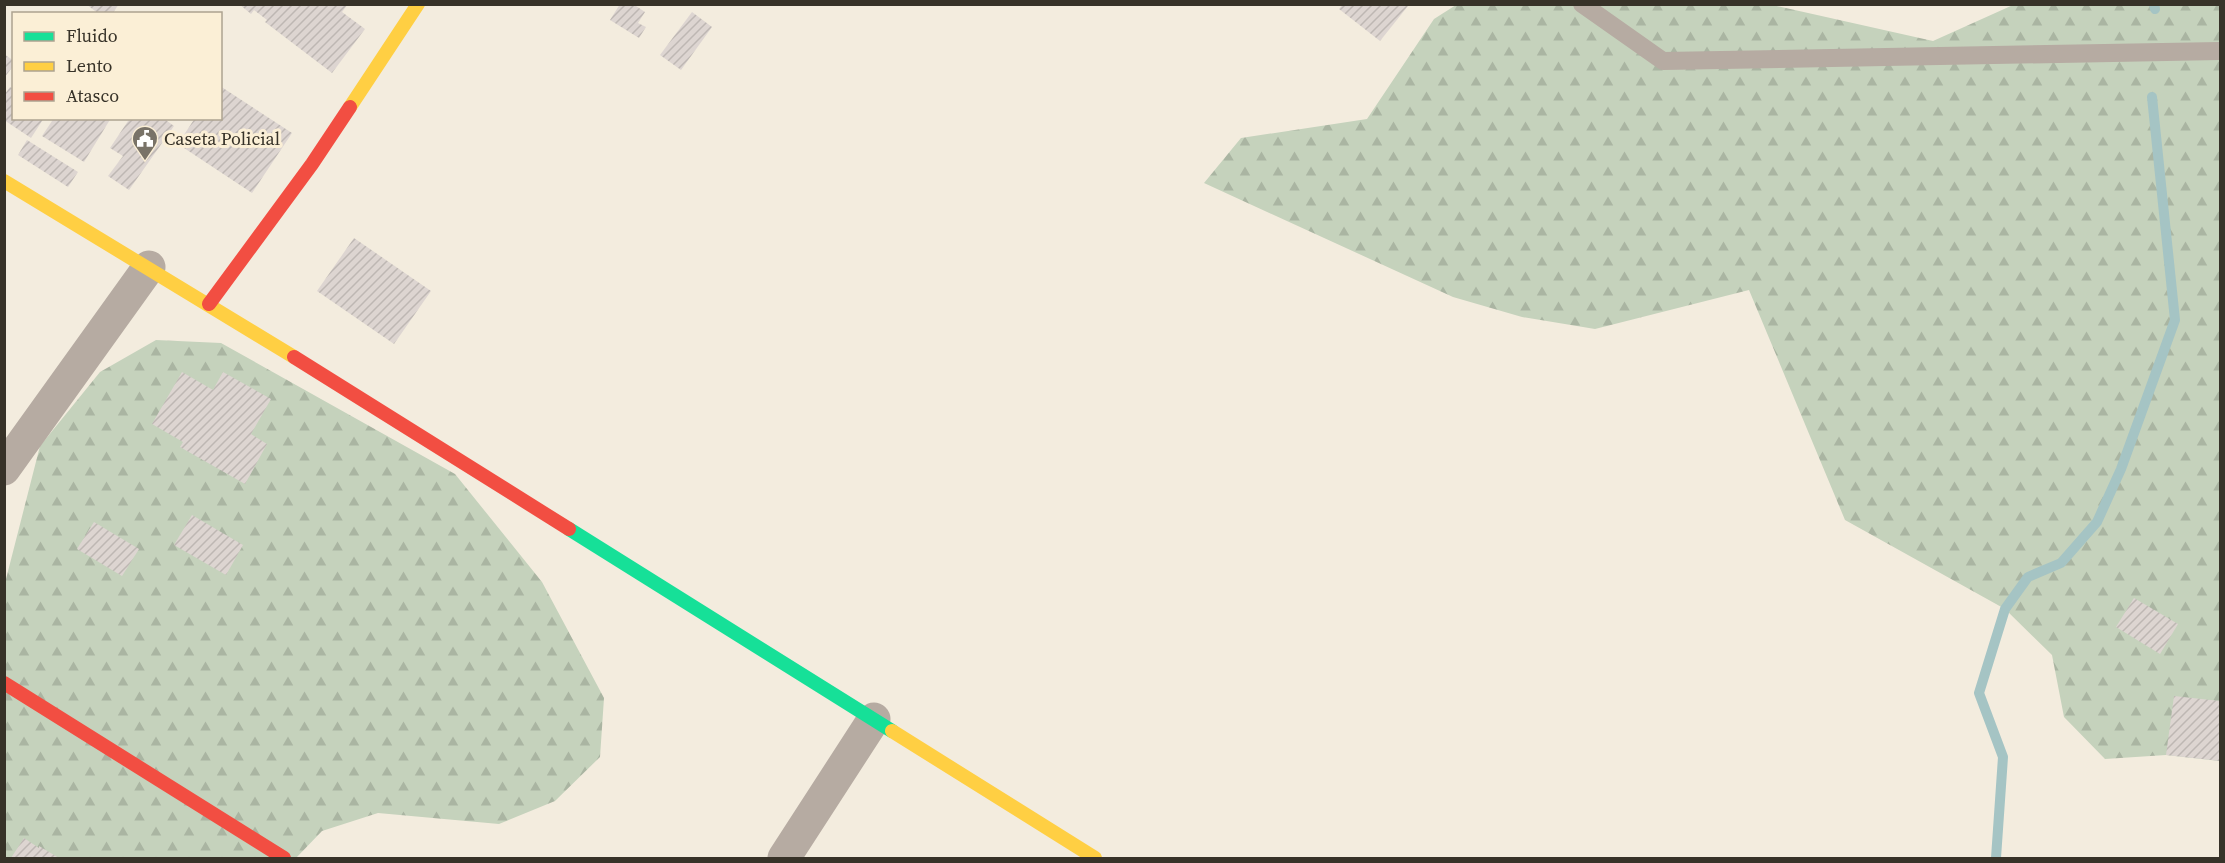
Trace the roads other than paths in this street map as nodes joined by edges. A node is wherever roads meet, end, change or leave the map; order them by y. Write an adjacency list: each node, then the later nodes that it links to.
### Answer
1 (418, 4): 6 (street)
2 (1582, 4): 3 (lane)
3 (2220, 51)
4 (4, 181): 5 (street)
5 (149, 267): 6 (street); 7 (street)
6 (209, 304): 9 (street)
7 (4, 469)
8 (4, 683): 10 (street)
9 (874, 718): 11 (street); 12 (street)
10 (284, 858)
11 (784, 858)
12 (1095, 858)

